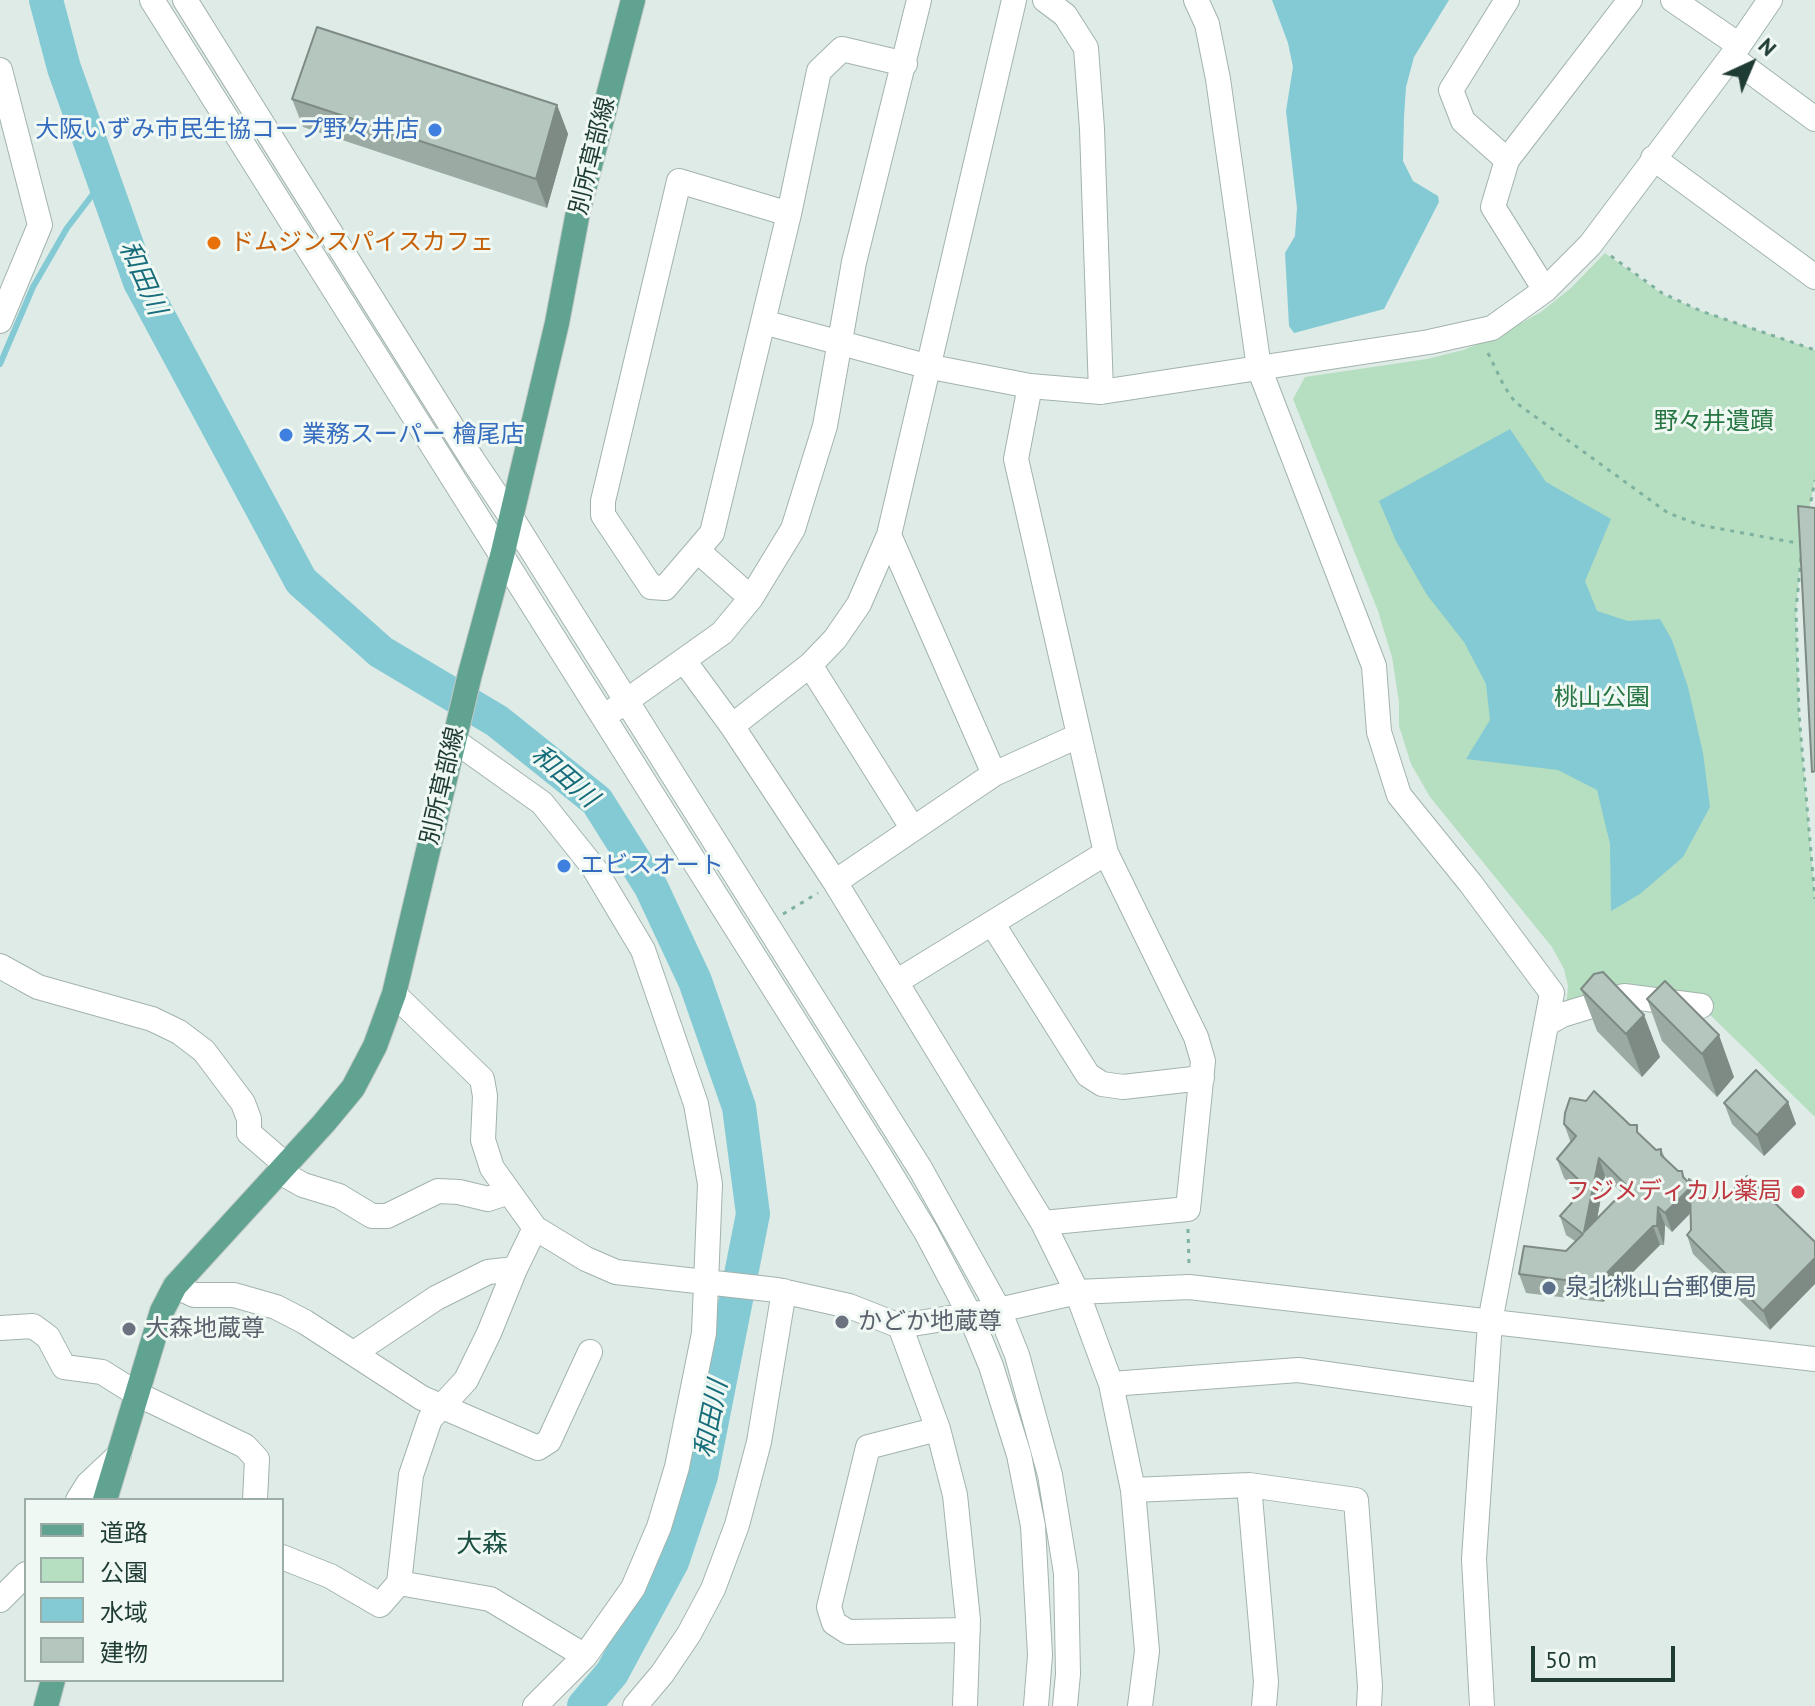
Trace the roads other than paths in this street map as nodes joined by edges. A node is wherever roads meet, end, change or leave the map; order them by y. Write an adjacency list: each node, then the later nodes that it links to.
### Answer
1 (152, 0): 32 (street)
2 (185, 0): 29 (street)
3 (633, 0): 29 (main road, 別所草部線)
4 (919, 0): 13 (street)
5 (1014, 0): 25 (street)
6 (1045, 0): 28 (street)
7 (1196, 0): 26 (street)
8 (1507, 0): 18 (street)
9 (1630, 0): 18 (street)
10 (1673, 0): 12 (street)
11 (1770, 0): 12 (street)
12 (1735, 51): 15 (street); 17 (street)
13 (905, 64): 19 (street); 24 (street)
14 (0, 70): 16 (street)
15 (1815, 119)
16 (8, 122): 22 (street)
17 (1653, 158): 20 (street); 21 (street)
18 (1507, 160): 21 (street)
19 (789, 214): 23 (street); 31 (street)
20 (1815, 277)
21 (1545, 290): 26 (street)
22 (0, 321)
23 (763, 322): 24 (street); 31 (street)
24 (839, 343): 25 (street); 33 (street)
25 (926, 366): 27 (street); 30 (street)
26 (1259, 368): 28 (street); 50 (street)
27 (1030, 386): 28 (street); 40 (street)
28 (1101, 392)
29 (511, 517): 32 (main road, 別所草部線); 36 (street)
30 (889, 535): 35 (street); 41 (street)
31 (699, 552): 33 (street)
32 (502, 556): 37 (street); 39 (main road, 別所草部線)
33 (751, 598): 34 (street)
34 (685, 662): 36 (street); 38 (street)
35 (810, 665): 38 (street); 42 (street)
36 (626, 702): 37 (street); 61 (street)
37 (603, 718): 62 (street)
38 (732, 726): 44 (street)
39 (456, 735): 48 (main road, 別所草部線); 57 (street)
40 (1078, 736): 41 (street); 43 (street)
41 (994, 774): 42 (street)
42 (913, 829): 44 (street)
43 (1106, 853): 45 (street); 51 (street)
44 (835, 882): 47 (street)
45 (992, 923): 47 (street); 51 (street)
46 (0, 964): 52 (street)
47 (896, 982): 54 (street)
48 (394, 994): 52 (main road, 別所草部線); 53 (street)
49 (1701, 1006): 50 (street)
50 (1548, 1023): 63 (street)
51 (1202, 1078): 54 (street)
52 (283, 1168): 53 (street); 58 (main road, 別所草部線)
53 (509, 1192): 55 (street)
54 (1043, 1223): 60 (street)
55 (535, 1228): 56 (street); 57 (street)
56 (515, 1269): 67 (street); 72 (street)
57 (707, 1283): 59 (street); 85 (street)
58 (175, 1286): 67 (street); 70 (main road, 別所草部線)
59 (781, 1290): 64 (street); 89 (street)
60 (1077, 1292): 61 (street); 63 (street); 69 (street)
61 (999, 1310): 62 (street); 92 (street)
62 (970, 1315): 64 (street); 91 (street)
63 (1490, 1322): 68 (street); 71 (street)
64 (900, 1326): 73 (street)
65 (0, 1328): 70 (street)
66 (590, 1352): 72 (street)
67 (354, 1353): 72 (street)
68 (1815, 1359)
69 (1111, 1384): 71 (street); 76 (street)
70 (137, 1394): 74 (main road, 別所草部線); 79 (street)
71 (1485, 1396): 96 (street)
72 (441, 1408): 82 (street)
73 (938, 1429): 84 (street); 84 (street)
74 (119, 1455): 77 (street); 78 (main road, 別所草部線)
75 (1249, 1485): 76 (street); 94 (street); 95 (street)
76 (1133, 1490): 93 (street)
77 (79, 1498)
78 (106, 1498)
79 (255, 1498)
80 (284, 1558): 82 (street)
81 (24, 1576): 83 (street)
82 (399, 1583): 85 (street)
83 (0, 1600)
84 (968, 1630): 90 (street)
85 (585, 1656): 88 (street)
86 (52, 1682): 87 (main road)
87 (46, 1706)
88 (535, 1706)
89 (635, 1706)
90 (965, 1706)
91 (1036, 1706)
92 (1065, 1706)
93 (1140, 1706)
94 (1264, 1706)
95 (1369, 1706)
96 (1482, 1706)

